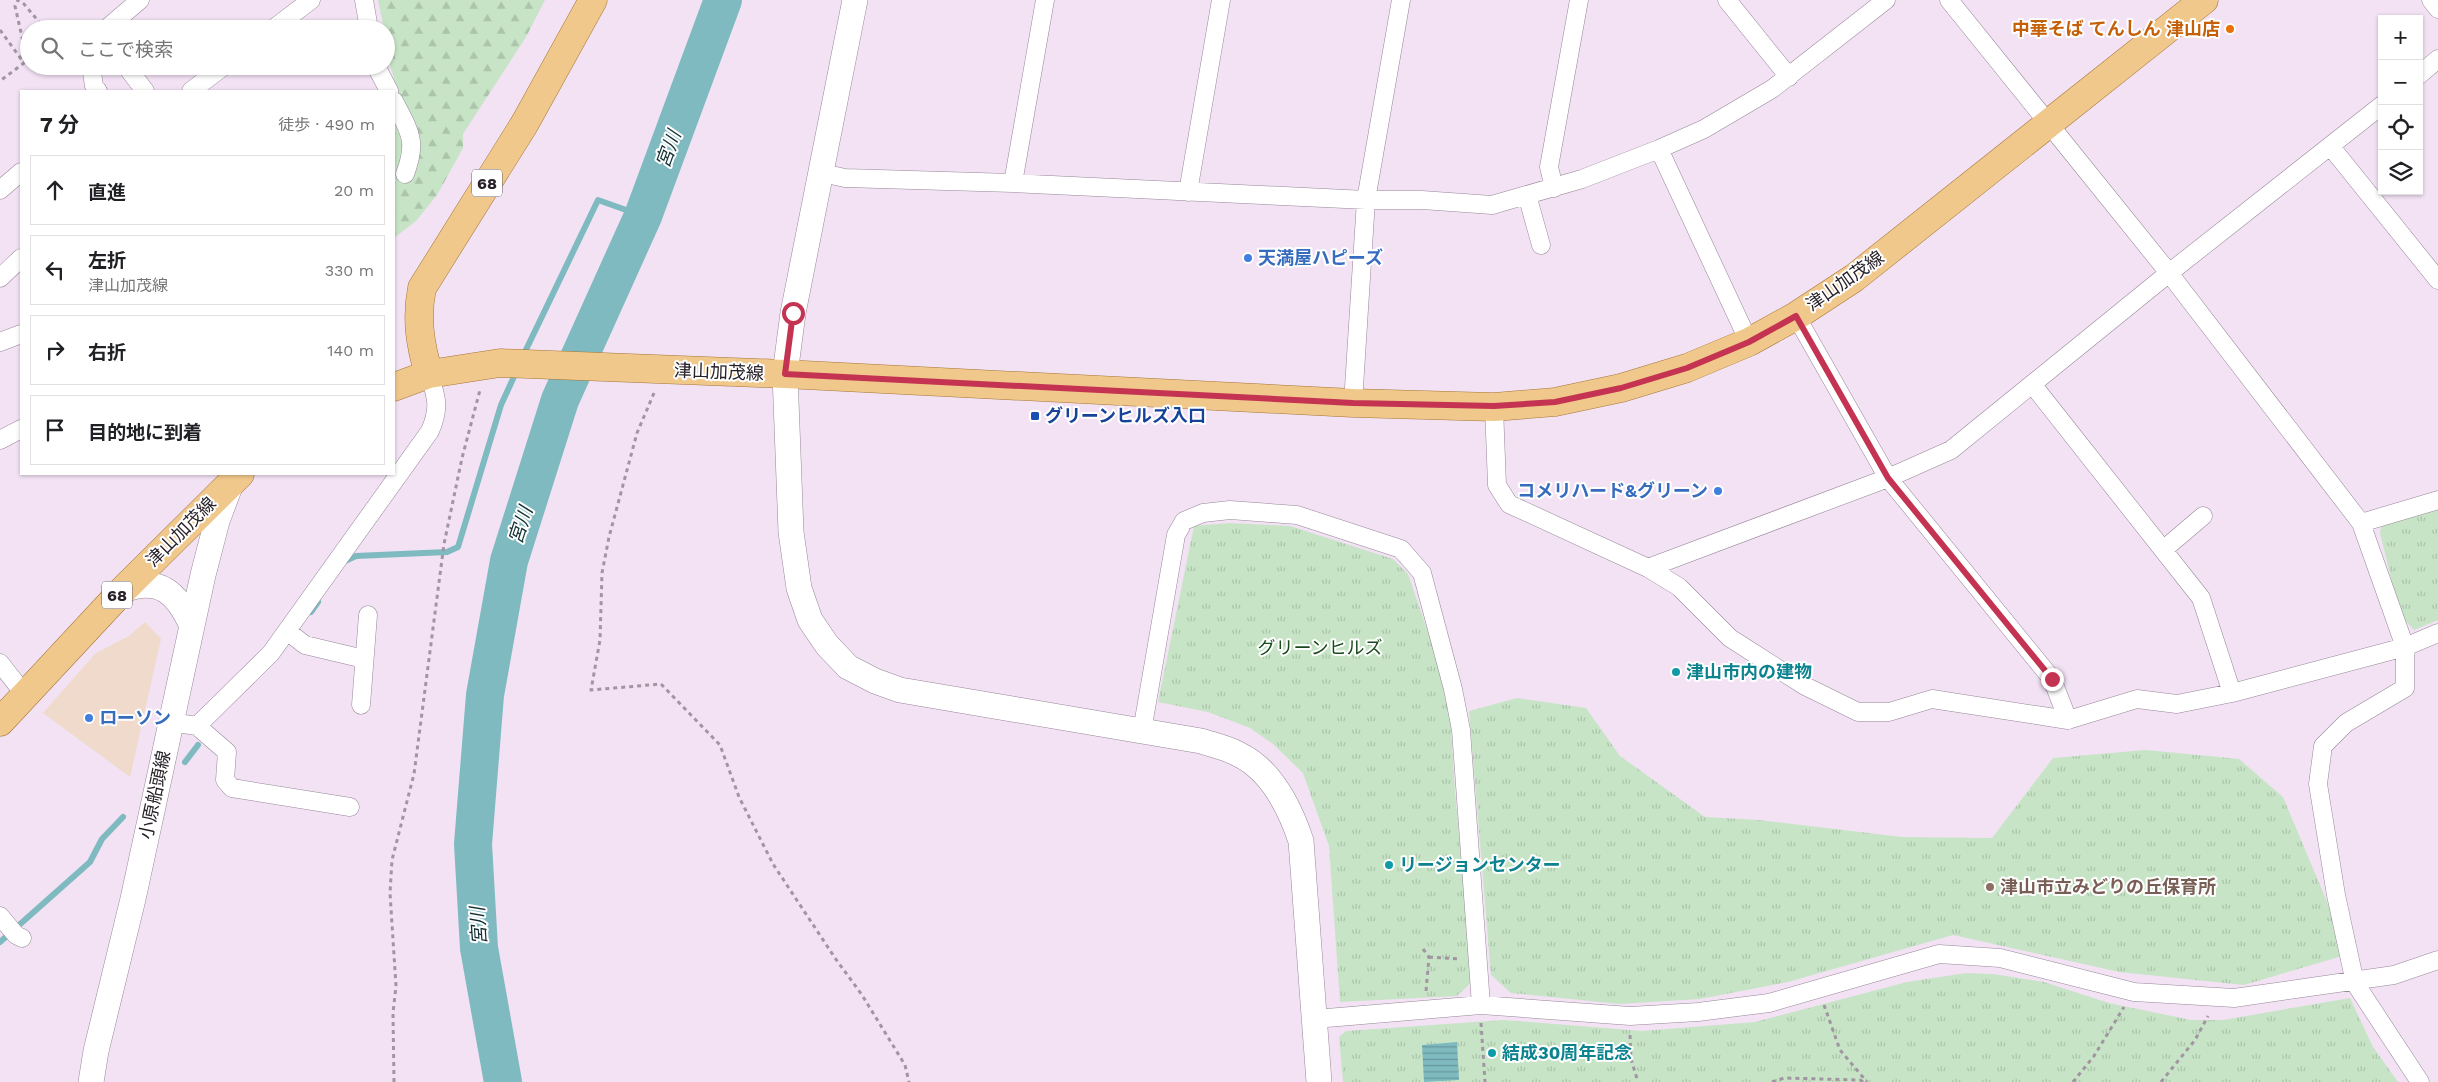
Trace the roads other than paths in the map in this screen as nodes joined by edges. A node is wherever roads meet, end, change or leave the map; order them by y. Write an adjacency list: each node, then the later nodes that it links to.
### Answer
1 (140, 0): 16 (street)
2 (311, 0): 17 (street)
3 (364, 0): 18 (street)
4 (593, 0): 53 (main road, 68)
5 (855, 0): 36 (street)
6 (1045, 0): 38 (street)
7 (1221, 0): 41 (street)
8 (1401, 0): 43 (street)
9 (1579, 0): 39 (street)
10 (1727, 0): 25 (street)
11 (1886, 0): 25 (street)
12 (1949, 0): 32 (street)
13 (2204, 0): 32 (main road, 津山加茂線)
14 (2431, 0): 15 (street)
15 (2438, 9)
16 (117, 20)
17 (285, 20)
18 (367, 20)
19 (2438, 59): 20 (street)
20 (2423, 72)
21 (92, 75): 26 (street)
22 (133, 75): 27 (street)
23 (212, 75): 28 (street)
24 (381, 75): 29 (street)
25 (1789, 77): 34 (street)
26 (97, 90)
27 (144, 90)
28 (192, 90)
29 (388, 90)
30 (395, 103): 37 (street)
31 (2378, 108): 33 (street)
32 (2048, 124): 46 (street); 49 (main road, 津山加茂線)
33 (2331, 147): 46 (street); 48 (street)
34 (1660, 150): 39 (street); 52 (street)
35 (20, 173): 40 (street)
36 (822, 173): 38 (street); 54 (street)
37 (404, 174)
38 (1013, 183): 41 (street)
39 (1554, 188): 42 (street)
40 (0, 190)
41 (1188, 192): 43 (street)
42 (1527, 195): 43 (street); 44 (street)
43 (1366, 200): 57 (street)
44 (1541, 245)
45 (20, 259): 47 (street)
46 (2168, 273): 55 (street); 65 (street)
47 (0, 278)
48 (2438, 280)
49 (1796, 316): 52 (main road, 津山加茂線); 62 (street)
50 (20, 334): 51 (street)
51 (0, 342)
52 (1749, 342): 58 (main road, 津山加茂線)
53 (429, 374): 54 (main road, 津山加茂線); 56 (main road, 津山加茂線); 71 (street)
54 (785, 374): 57 (main road, 津山加茂線); 83 (street)
55 (2032, 384): 62 (street); 66 (street)
56 (395, 386)
57 (1353, 403): 58 (main road, 津山加茂線)
58 (1494, 406): 67 (street)
59 (20, 429): 60 (street)
60 (0, 440)
61 (236, 478): 68 (main road, 津山加茂線 / 68); 70 (street, 小原船頭線)
62 (1888, 478): 67 (street); 79 (street)
63 (2438, 500): 65 (street)
64 (2203, 516): 66 (street)
65 (2361, 523): 73 (street)
66 (2163, 550): 76 (street)
67 (1648, 568): 79 (street)
68 (123, 590): 70 (street); 77 (main road, 津山加茂線 / 68)
69 (368, 615): 74 (street)
70 (192, 626): 81 (street, 小原船頭線)
71 (287, 631): 74 (street); 82 (street)
72 (2438, 633): 73 (street)
73 (2405, 647): 76 (street); 88 (street)
74 (364, 659): 78 (street)
75 (0, 663): 77 (street)
76 (2232, 693): 79 (street)
77 (25, 695): 80 (main road, 津山加茂線 / 68)
78 (361, 705)
79 (2068, 720)
80 (0, 722)
81 (170, 722): 82 (street); 91 (street, 小原船頭線)
82 (197, 726): 84 (street)
83 (1142, 731): 89 (street); 90 (street)
84 (350, 807)
85 (3, 924): 86 (street)
86 (22, 938)
87 (2438, 960): 88 (street)
88 (2355, 983): 89 (street); 93 (street)
89 (1480, 1005): 90 (street)
90 (1315, 1018): 92 (street)
91 (91, 1082)
92 (1319, 1082)
93 (2420, 1082)

